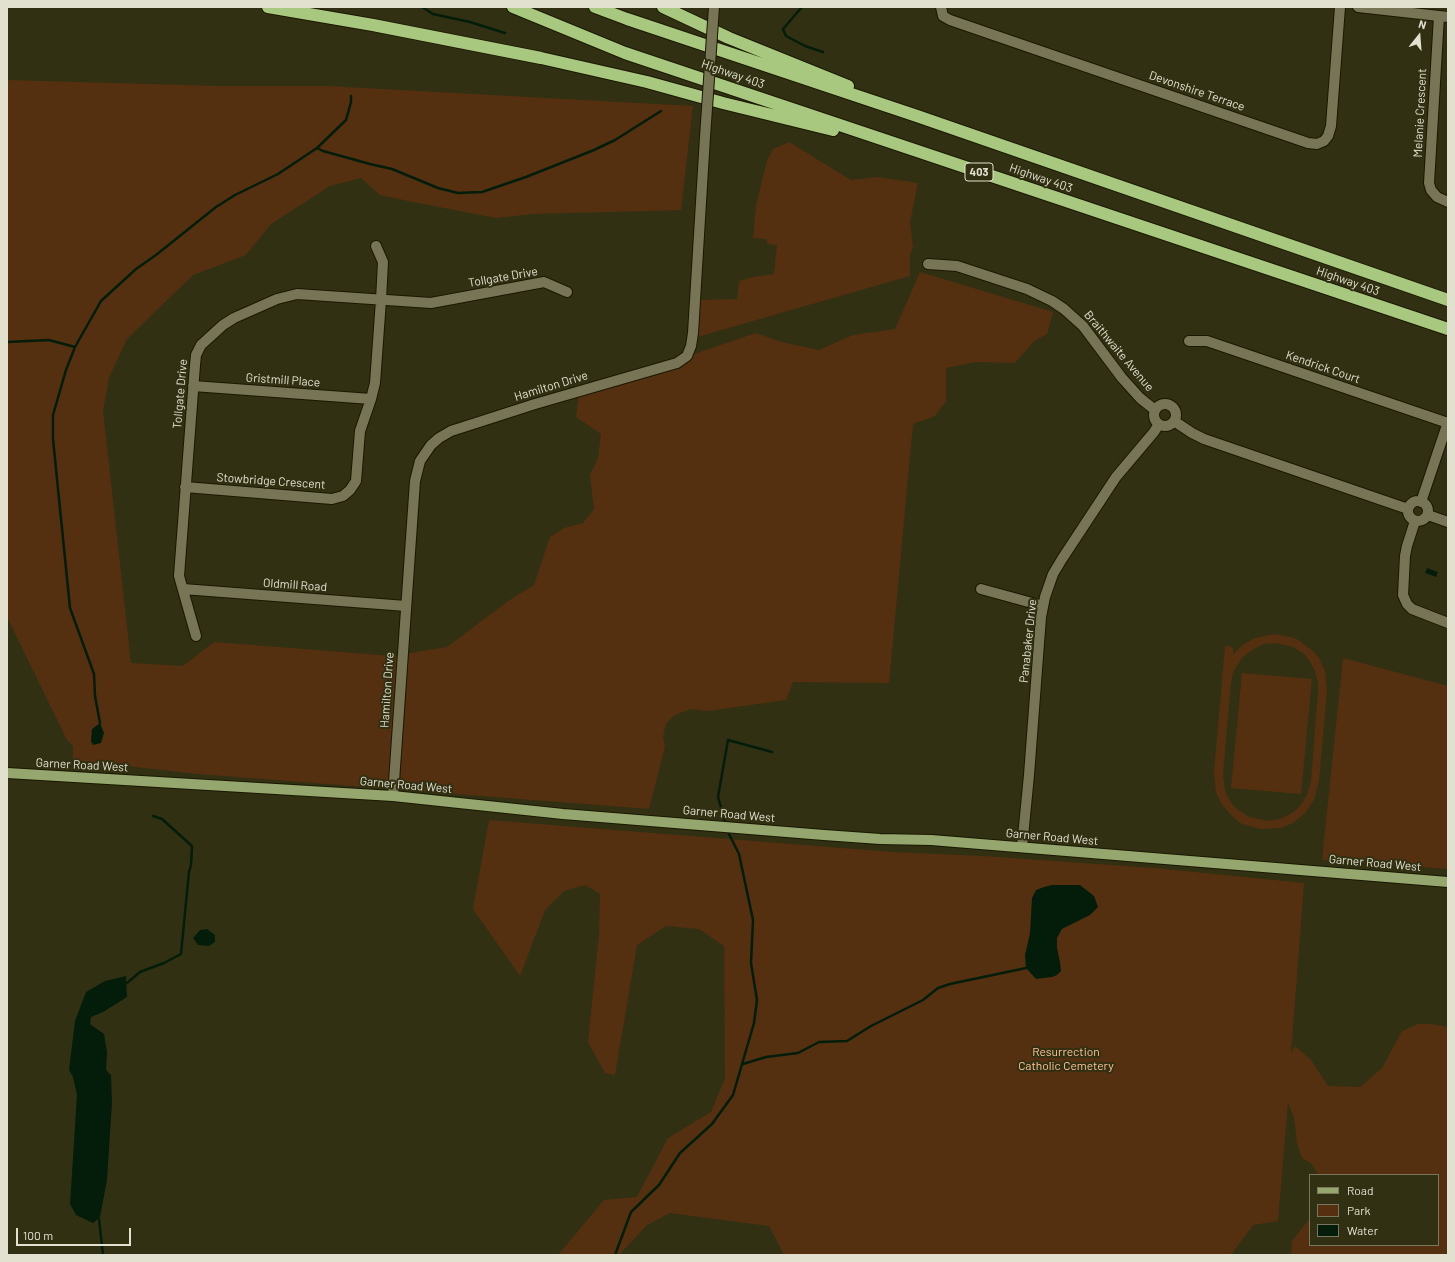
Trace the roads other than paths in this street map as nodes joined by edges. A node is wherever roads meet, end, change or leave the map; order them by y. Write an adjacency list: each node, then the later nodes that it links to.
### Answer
1 (268, 7): 11 (highway)
2 (513, 7): 11 (highway, Highway 403 / 403)
3 (595, 7): 10 (highway, Highway 403)
4 (663, 7): 10 (highway)
5 (714, 7): 34 (street, Hamilton Drive, bridge)
6 (941, 7): 7 (street, Devonshire Terrace)
7 (1340, 7)
8 (1358, 7): 9 (street)
9 (1443, 16): 12 (street, Melanie Crescent)
10 (916, 116): 17 (highway, Highway 403)
11 (919, 152): 18 (highway, Highway 403 / 403)
12 (1448, 202)
13 (376, 246): 16 (street, Stowbridge Crescent)
14 (928, 264): 22 (street, Braithwaite Avenue)
15 (567, 292): 16 (street, Tollgate Drive)
16 (382, 300): 20 (street, Tollgate Drive); 21 (street, Stowbridge Crescent)
17 (1448, 300)
18 (1448, 329)
19 (1189, 341): 24 (street, Kendrick Court)
20 (193, 386): 21 (street, Gristmill Place); 26 (street, Tollgate Drive)
21 (372, 399): 26 (street, Stowbridge Crescent)
22 (1155, 410): 23 (street); 25 (street)
23 (1174, 420): 25 (street); 28 (street)
24 (1448, 422): 27 (street)
25 (1159, 424): 35 (street, Panabaker Drive)
26 (185, 487): 33 (street, Tollgate Drive)
27 (1421, 502): 28 (street); 29 (street)
28 (1408, 508): 30 (street)
29 (1428, 515): 30 (street); 31 (street)
30 (1415, 521): 36 (street)
31 (1448, 522)
32 (981, 588): 35 (street)
33 (183, 589): 34 (street, Oldmill Road); 37 (street, Tollgate Drive)
34 (406, 606): 39 (street, Hamilton Drive)
35 (1043, 606): 40 (street, Panabaker Drive)
36 (1448, 622)
37 (196, 636)
38 (7, 773): 39 (main road, Garner Road West)
39 (393, 796): 40 (main road, Garner Road West)
40 (1022, 847): 41 (main road, Garner Road West)
41 (1448, 882)

